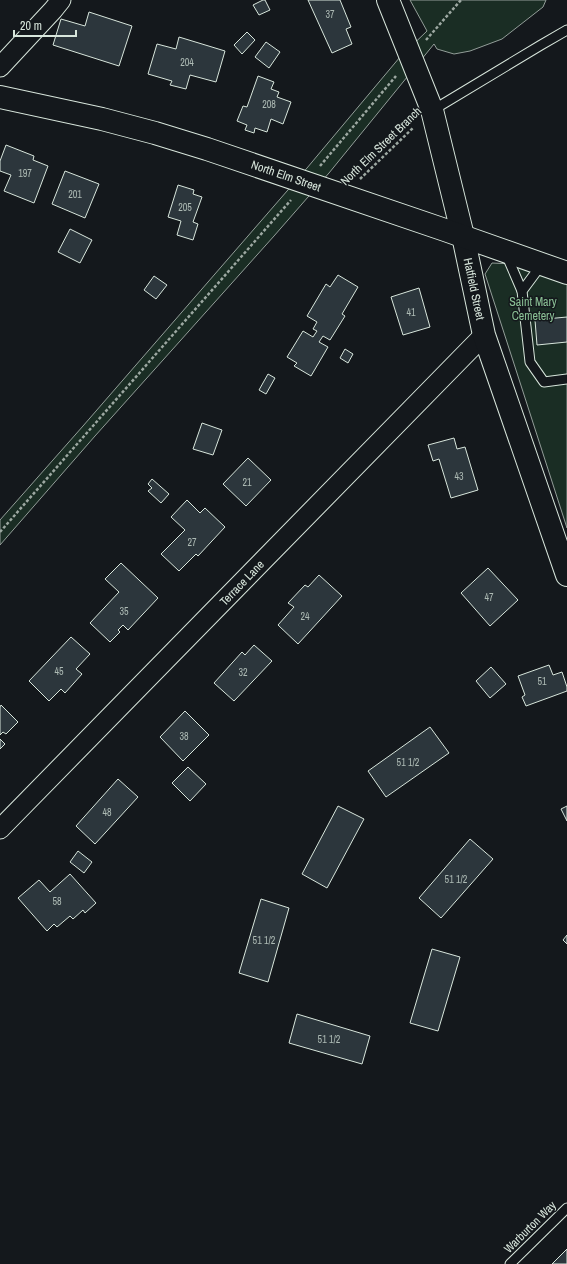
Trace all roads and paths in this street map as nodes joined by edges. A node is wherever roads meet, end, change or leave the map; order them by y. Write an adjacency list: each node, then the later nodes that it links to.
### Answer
1 (61, 0): 6 (street)
2 (388, 0): 9 (street, Hatfield Street)
3 (461, 0): 5 (path)
4 (567, 30): 9 (lane)
5 (426, 41)
6 (0, 67)
7 (401, 70): 10 (path)
8 (0, 97): 11 (street, North Elm Street)
9 (432, 110): 11 (path, North Elm Street Branch); 13 (street, Hatfield Street)
10 (317, 169)
11 (343, 195): 13 (street, North Elm Street)
12 (294, 197): 20 (path)
13 (462, 236): 14 (street, North Elm Street); 18 (street, Hatfield Street)
14 (505, 251): 15 (street, North Elm Street); 17 (lane)
15 (542, 264): 16 (street, North Elm Street); 17 (lane)
16 (567, 273)
17 (522, 291): 19 (lane)
18 (484, 335): 21 (street, Hatfield Street); 22 (street, Terrace Lane)
19 (567, 379)
20 (0, 532)
21 (567, 575)
22 (0, 829)
23 (567, 1208): 24 (lane, Warburton Way)
24 (510, 1264)

